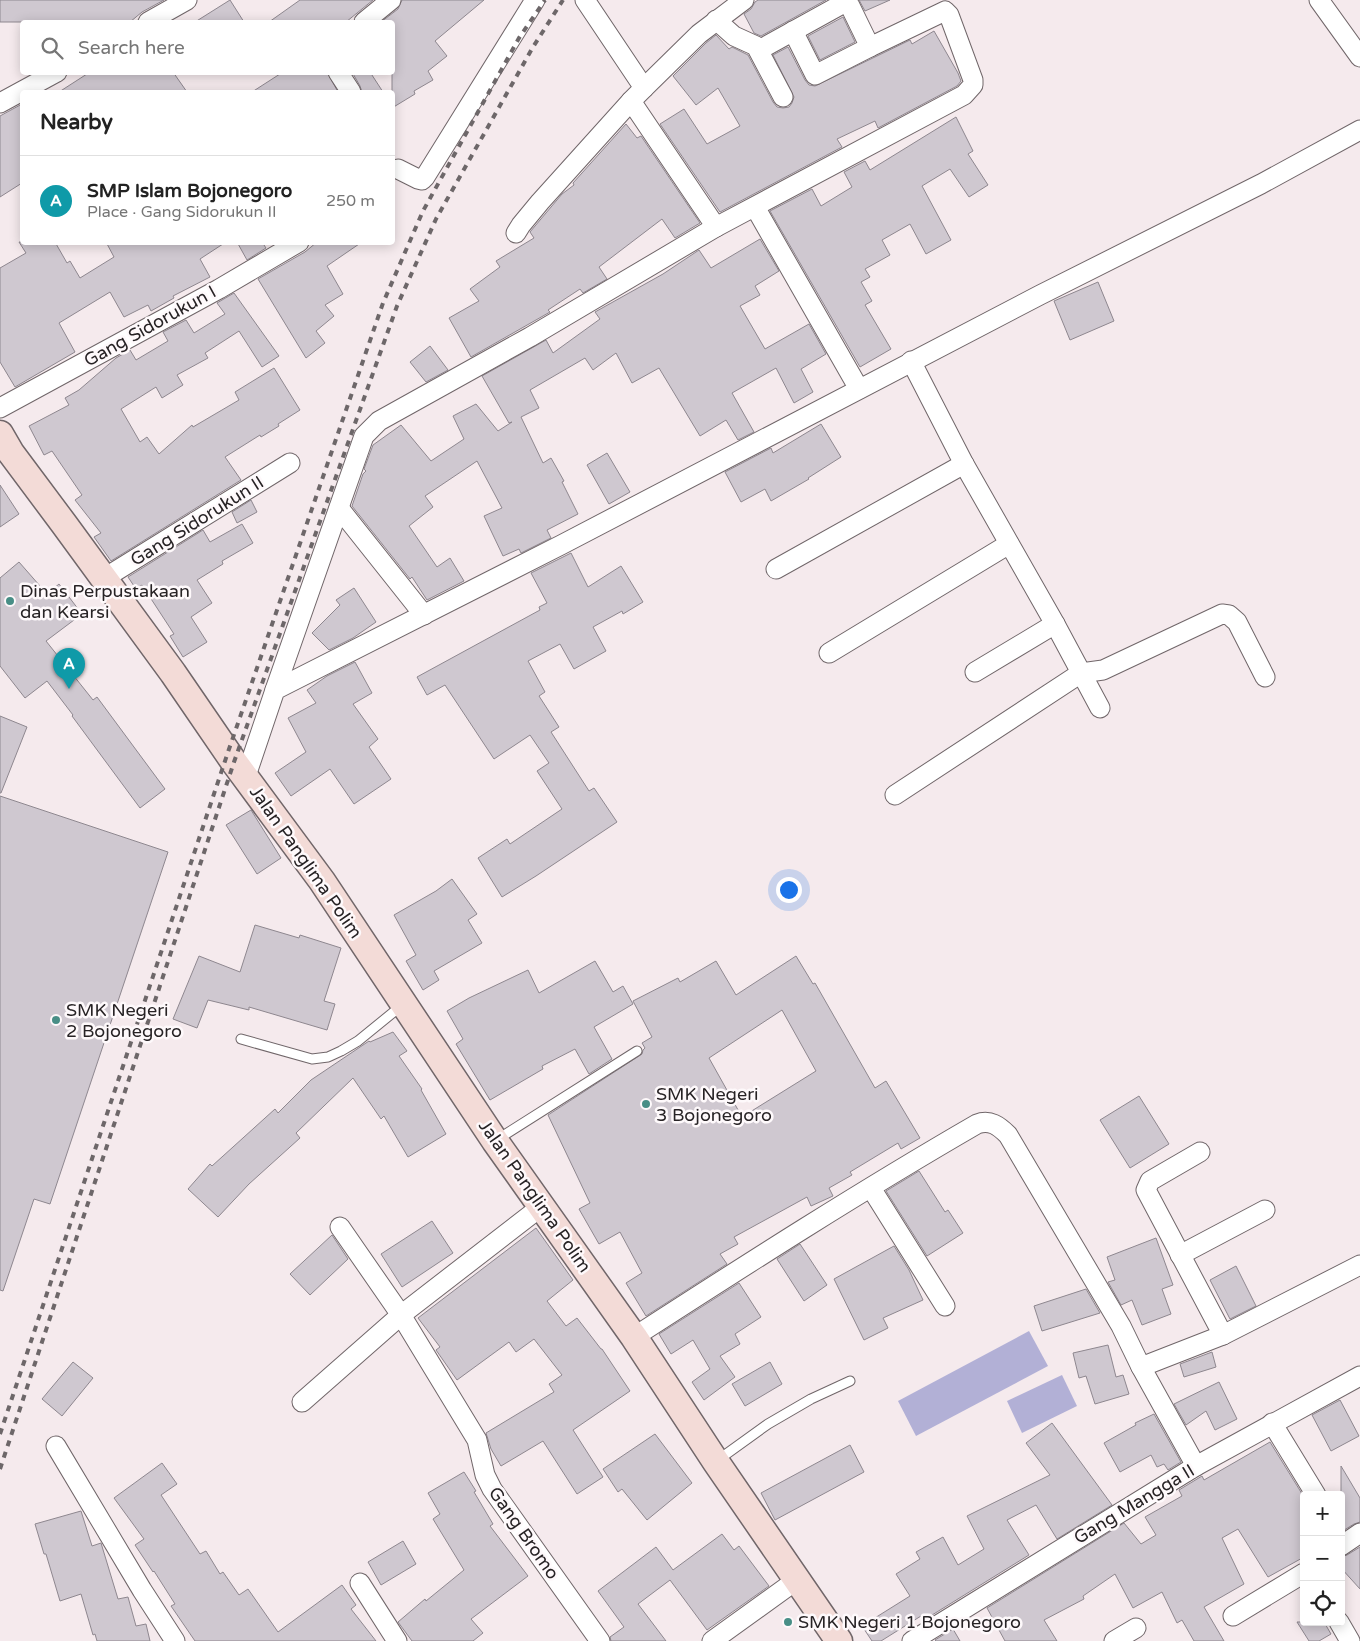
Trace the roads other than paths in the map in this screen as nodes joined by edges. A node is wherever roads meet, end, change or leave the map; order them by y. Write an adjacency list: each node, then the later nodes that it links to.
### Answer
1 (187, 0): 8 (street)
2 (391, 0): 9 (street)
3 (535, 0): 24 (street)
4 (585, 0): 20 (street)
5 (744, 0): 10 (street)
6 (1319, 0): 14 (street)
7 (817, 8): 11 (street); 12 (street)
8 (152, 20)
9 (366, 20)
10 (716, 20): 13 (street); 20 (street)
11 (793, 31): 12 (street); 13 (street)
12 (870, 47): 25 (street)
13 (759, 50): 21 (street)
14 (1360, 57)
15 (51, 75): 17 (street)
16 (340, 75): 18 (street)
17 (24, 90)
18 (349, 90)
19 (20, 92): 22 (street)
20 (638, 94): 26 (street); 27 (street)
21 (783, 97)
22 (0, 103)
23 (1360, 130): 29 (street)
24 (395, 172)
25 (755, 207): 26 (street); 30 (street)
26 (716, 228): 35 (street)
27 (516, 233)
28 (294, 245): 31 (street, Gang Sidorukun I)
29 (911, 362): 30 (street); 34 (street)
30 (859, 389): 39 (street)
31 (0, 408)
32 (5, 444): 38 (main road, Jalan Panglima Polim)
33 (290, 463): 38 (street, Gang Sidorukun II)
34 (964, 464): 36 (street); 37 (street)
35 (339, 508): 39 (street); 45 (street)
36 (1009, 544): 40 (street); 41 (street)
37 (776, 569)
38 (103, 579): 47 (main road, Jalan Panglima Polim)
39 (424, 615): 45 (street)
40 (1055, 624): 42 (street); 43 (street)
41 (829, 653)
42 (975, 672)
43 (1081, 673): 44 (street); 46 (street); 48 (street)
44 (1265, 677)
45 (275, 690): 47 (street)
46 (1100, 708)
47 (246, 776): 49 (main road, Jalan Panglima Polim)
48 (895, 795)
49 (404, 1004): 50 (lane); 52 (main road, Jalan Panglima Polim)
50 (241, 1039)
51 (637, 1051): 52 (lane)
52 (495, 1141): 55 (main road, Jalan Panglima Polim)
53 (1200, 1152): 58 (street)
54 (871, 1188): 60 (street); 63 (street); 64 (street)
55 (542, 1206): 61 (street); 63 (main road, Jalan Panglima Polim)
56 (1265, 1210): 58 (street)
57 (340, 1226): 61 (street, Gang Bromo)
58 (1180, 1255): 62 (street)
59 (1360, 1265): 62 (street)
60 (945, 1306)
61 (401, 1315): 67 (street); 83 (street, Gang Bromo)
62 (1224, 1335): 64 (street)
63 (634, 1338): 70 (main road, Jalan Panglima Polim)
64 (1141, 1367): 71 (street)
65 (1360, 1376): 68 (street, Gang Mangga II)
66 (850, 1381): 70 (lane)
67 (302, 1402)
68 (1272, 1423): 71 (street, Gang Mangga II); 72 (street)
69 (56, 1446): 81 (street)
70 (716, 1462): 76 (main road, Jalan Panglima Polim)
71 (1196, 1466): 86 (street, Gang Mangga II)
72 (1314, 1491)
73 (1360, 1533): 74 (street)
74 (1345, 1541)
75 (1300, 1575): 78 (street)
76 (798, 1579): 84 (street); 85 (main road, Jalan Panglima Polim)
77 (360, 1583): 82 (street)
78 (1233, 1616)
79 (1341, 1626): 88 (street)
80 (1136, 1628): 87 (street)
81 (175, 1641)
82 (397, 1641)
83 (600, 1641)
84 (712, 1641)
85 (839, 1641)
86 (912, 1641)
87 (1114, 1641)
88 (1350, 1641)

